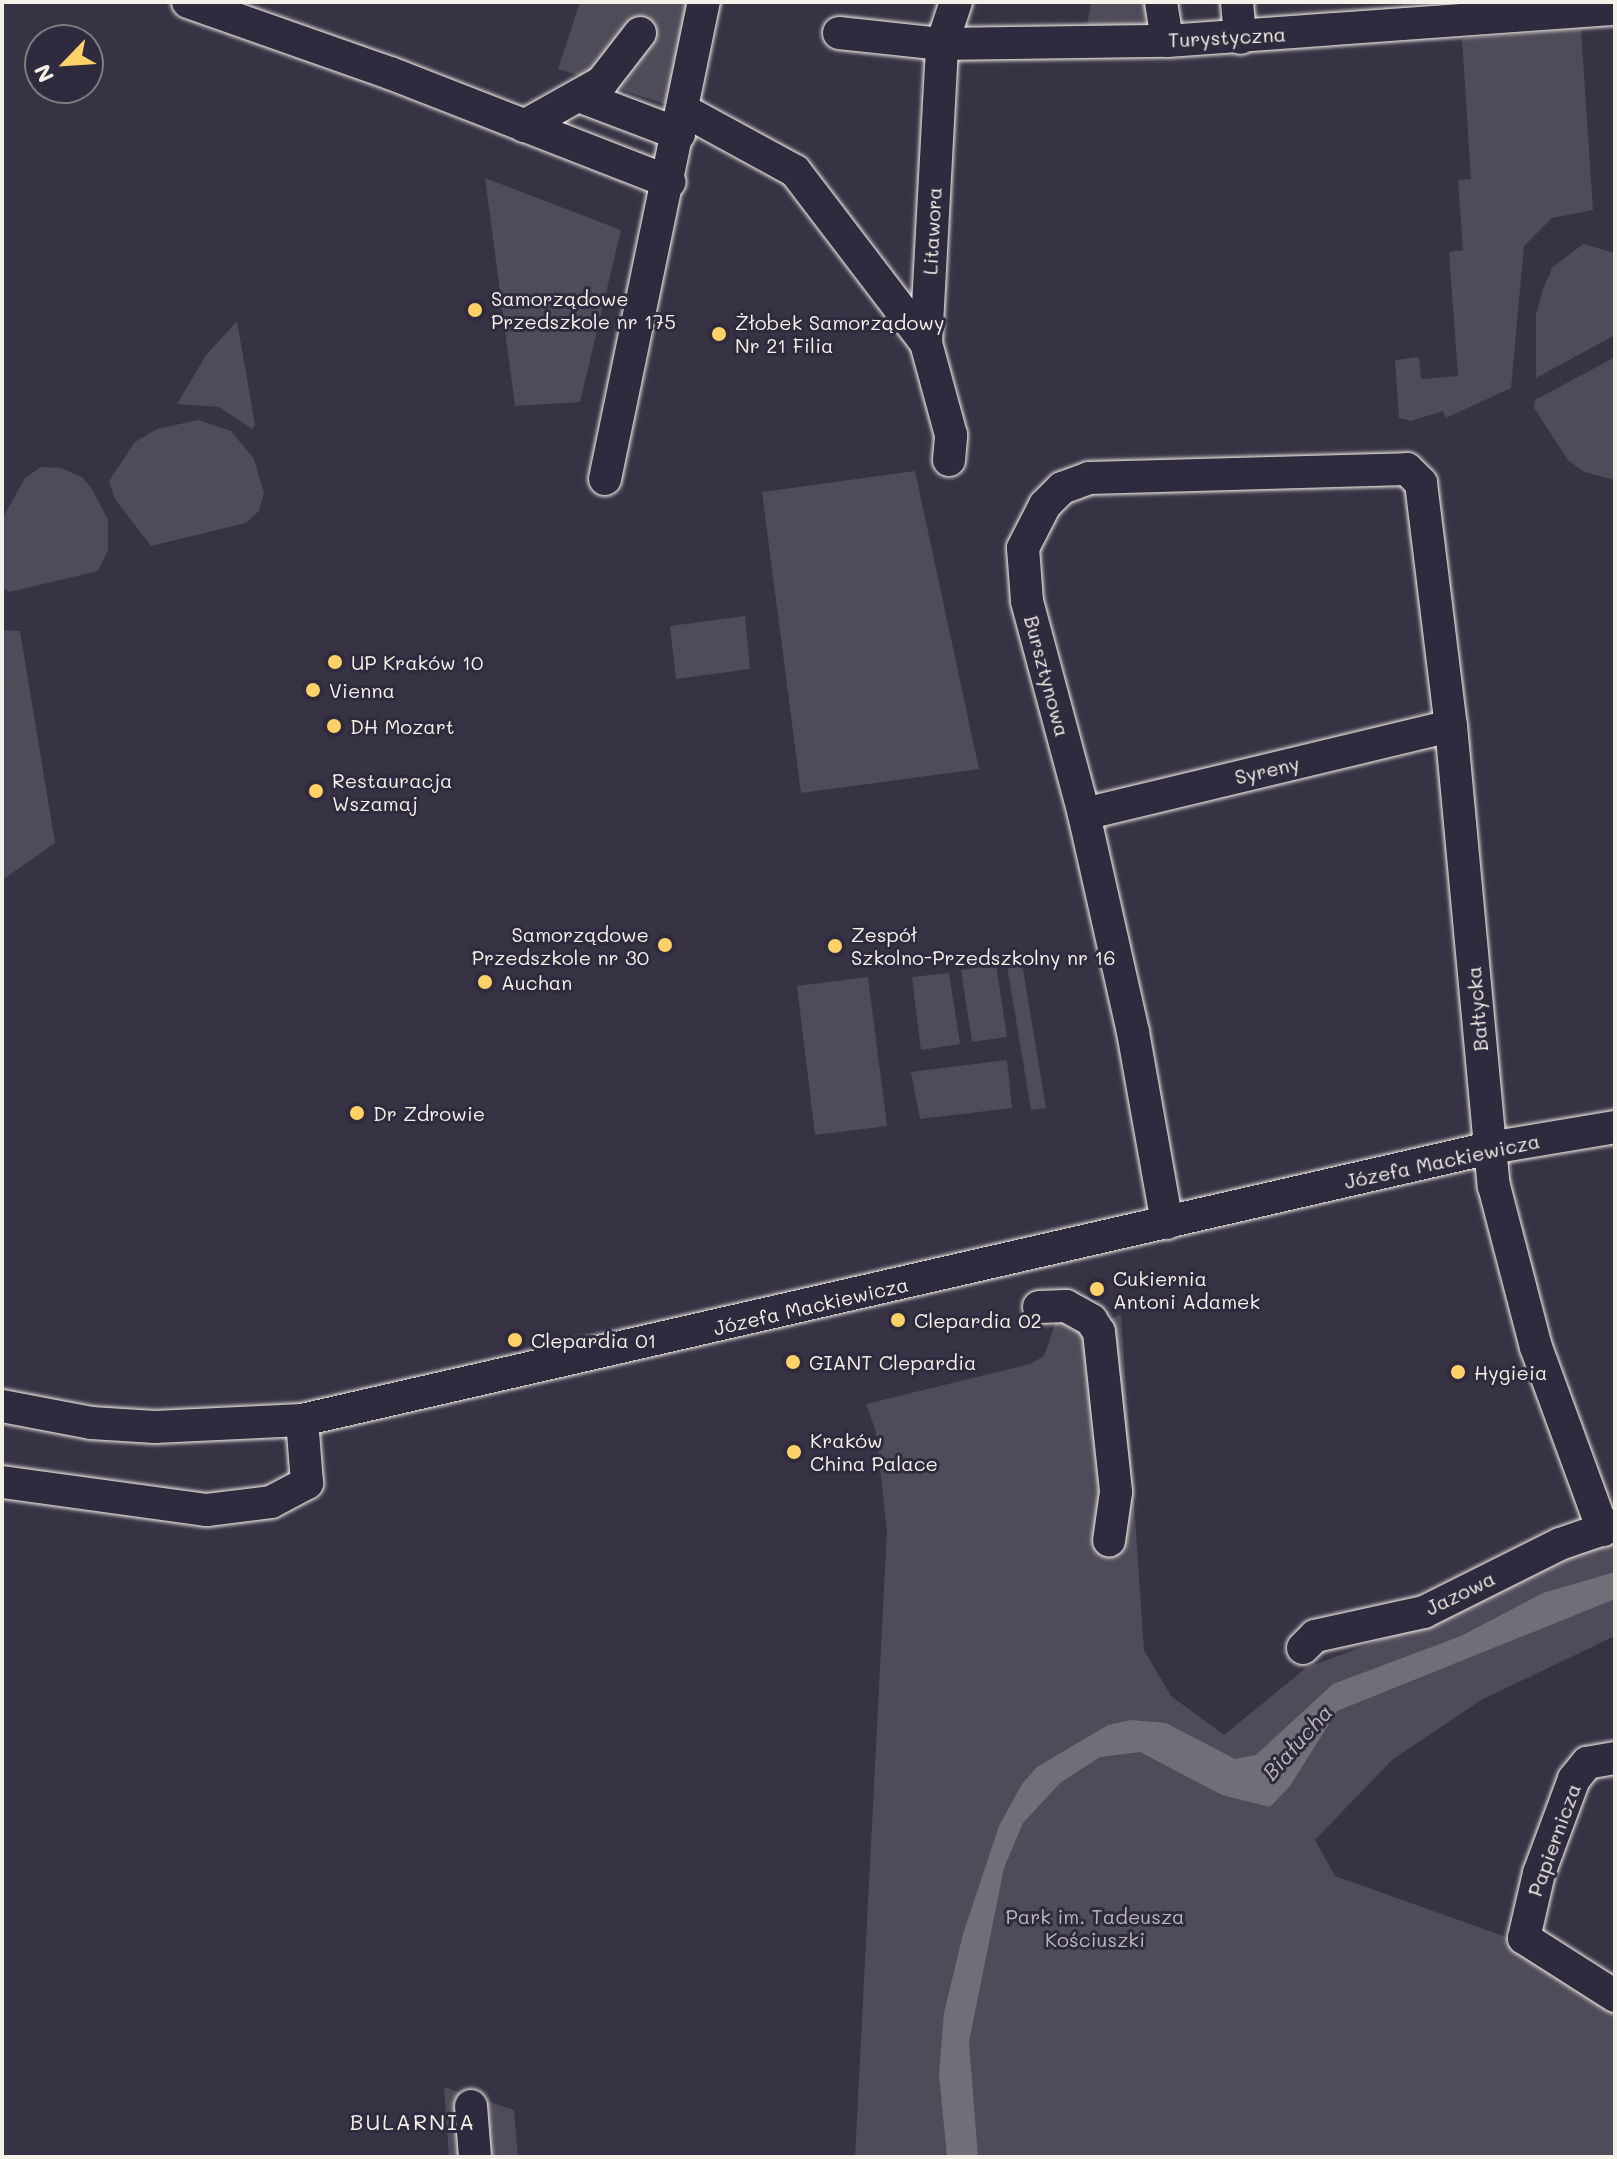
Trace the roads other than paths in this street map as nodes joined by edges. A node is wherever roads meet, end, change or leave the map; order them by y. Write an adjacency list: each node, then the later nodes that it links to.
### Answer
1 (188, 2): 14 (street)
2 (956, 2): 11 (street, Litawora)
3 (1161, 2): 10 (street)
4 (1237, 2): 9 (street)
5 (699, 3): 13 (street)
6 (1615, 9): 9 (street, Turystyczna)
7 (640, 33): 12 (street)
8 (839, 33): 11 (street, Turystyczna)
9 (1240, 38): 10 (street, Turystyczna)
10 (1167, 41): 11 (street, Turystyczna)
11 (942, 44): 16 (street, Litawora)
12 (579, 96): 13 (street); 14 (street)
13 (682, 123): 15 (street); 16 (street)
14 (524, 126): 15 (street)
15 (669, 182): 19 (street)
16 (926, 343): 17 (street, Litawora)
17 (949, 460)
18 (1415, 474): 20 (street, Bałtycka); 21 (street, Bursztynowa)
19 (605, 479)
20 (1451, 726): 21 (street, Syreny); 23 (street, Bałtycka)
21 (1084, 814): 24 (street, Bursztynowa)
22 (1615, 1127): 23 (street, Józefa Mackiewicza)
23 (1490, 1148): 24 (street, Józefa Mackiewicza); 29 (street, Bałtycka)
24 (1167, 1223): 27 (street, Józefa Mackiewicza)
25 (1039, 1307): 30 (street)
26 (2, 1406): 27 (street, Józefa Mackiewicza)
27 (302, 1420): 28 (street)
28 (2, 1482)
29 (1609, 1527): 31 (street, Jazowa)
30 (1109, 1541)
31 (1303, 1648)
32 (1615, 1758): 33 (street, Papiernicza)
33 (1615, 1996)
34 (471, 2106): 35 (street)
35 (475, 2157)

